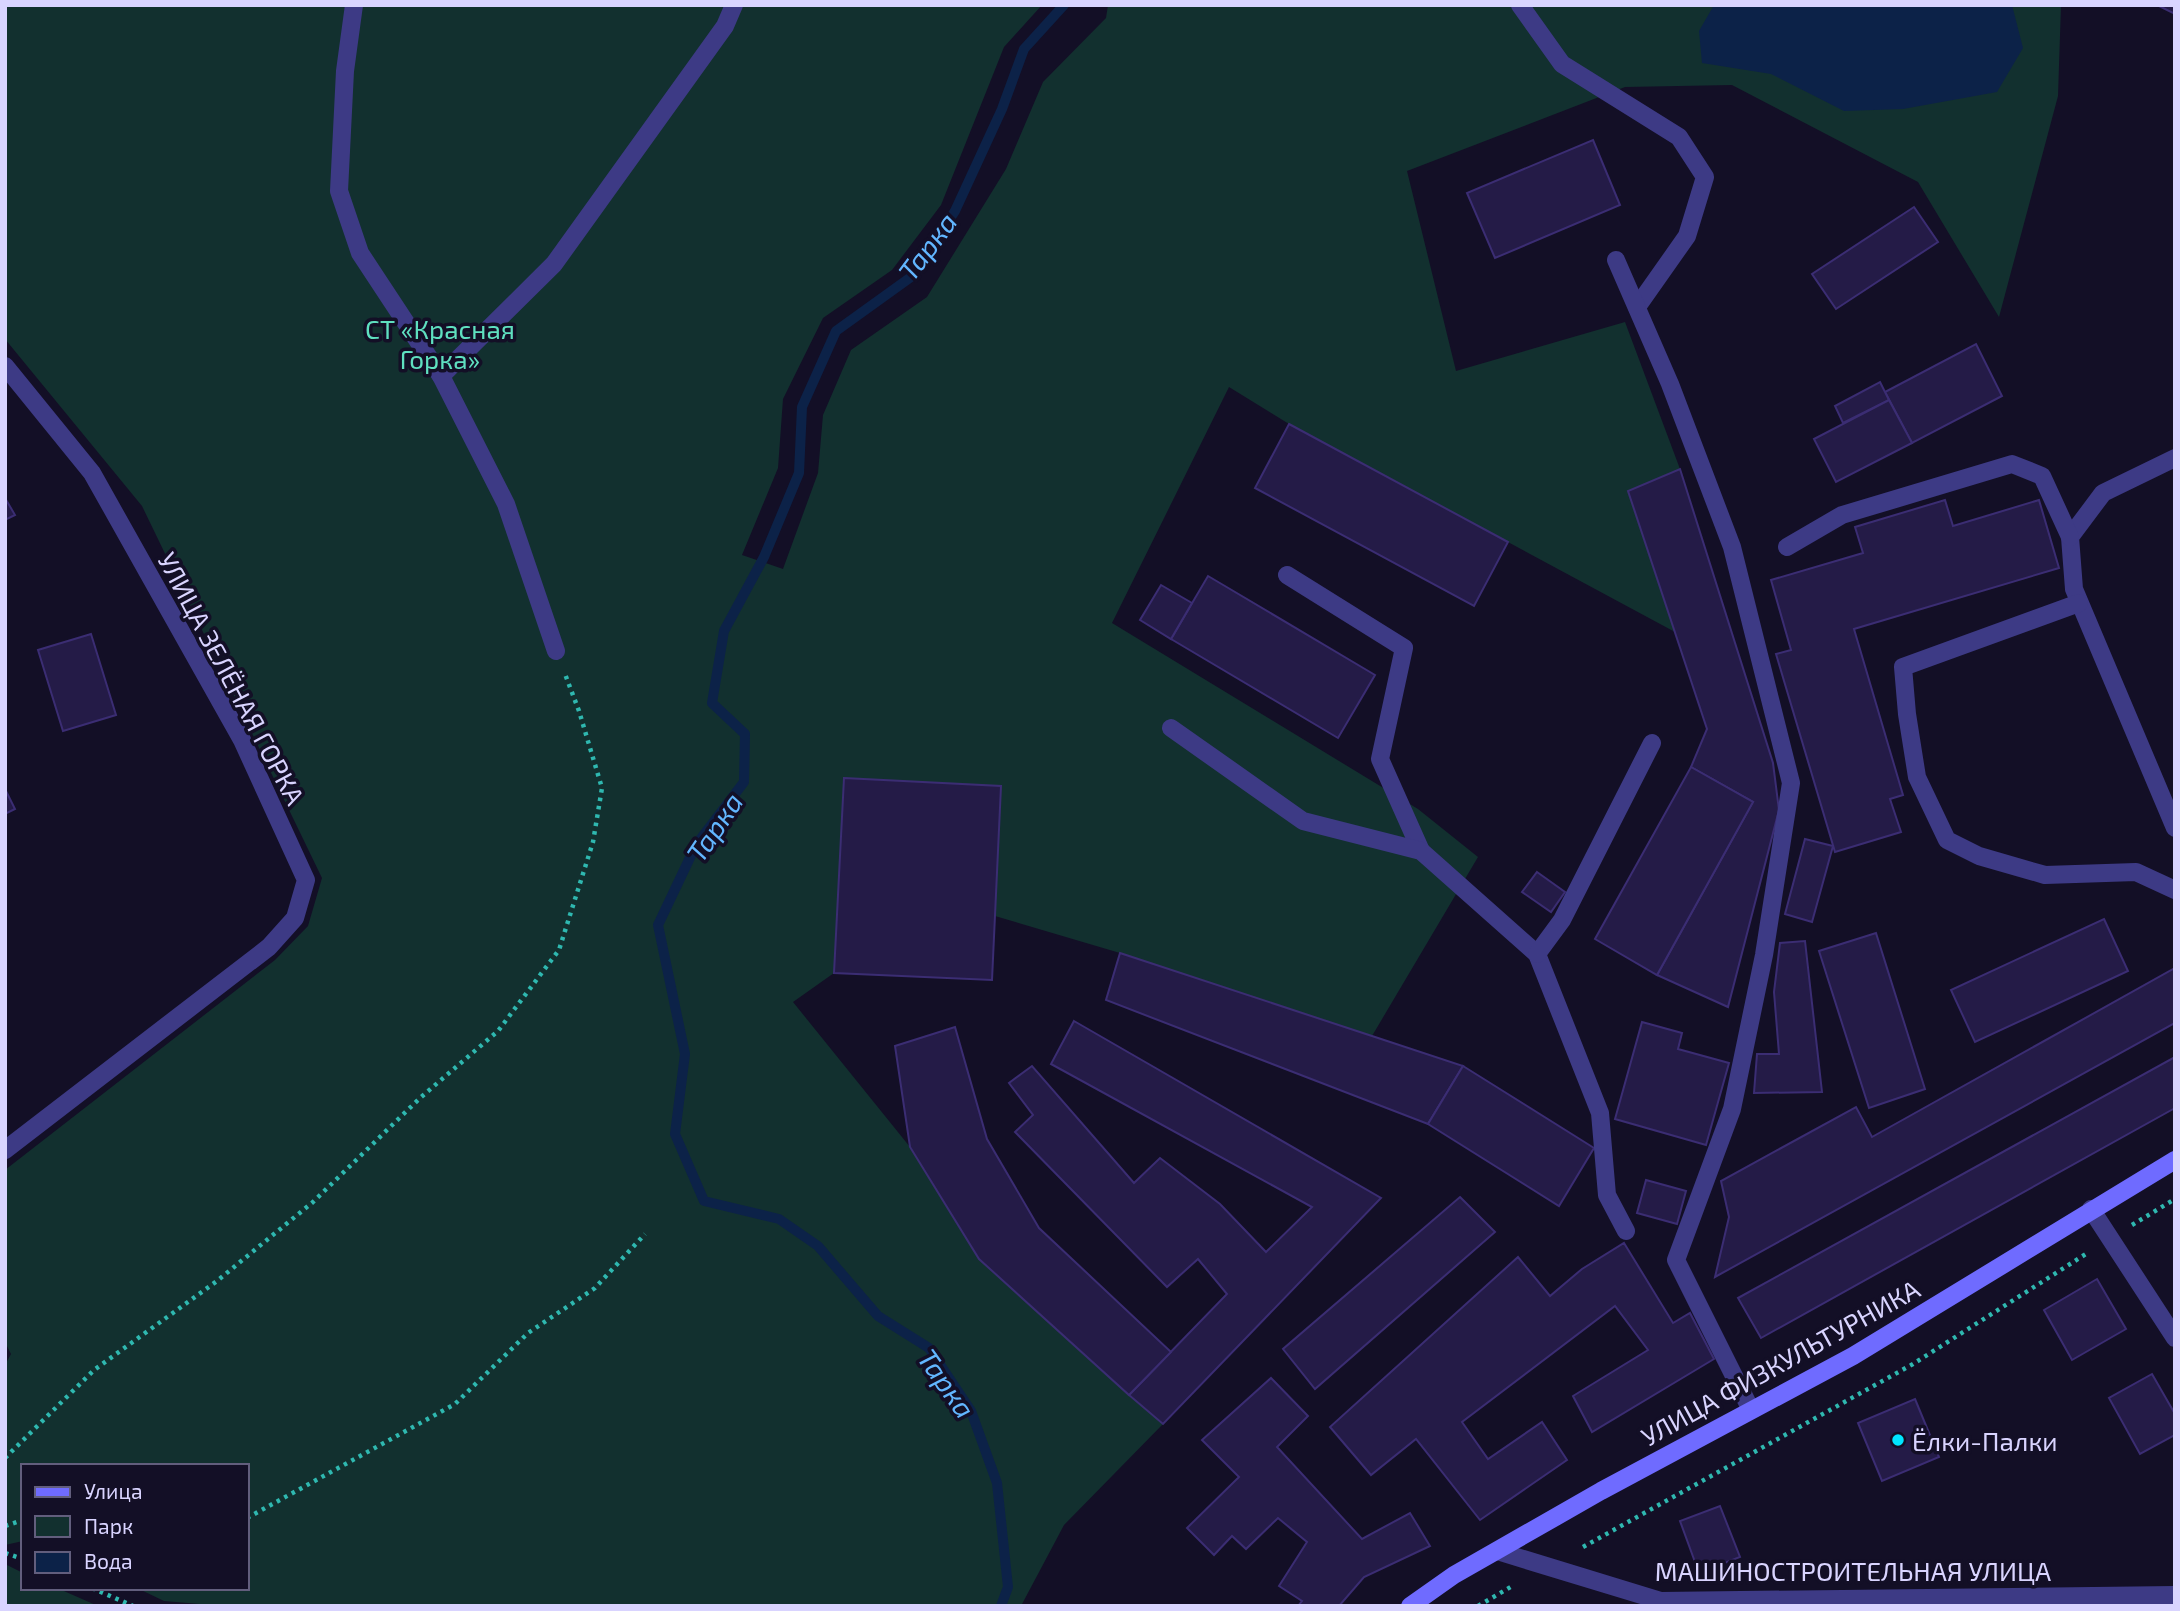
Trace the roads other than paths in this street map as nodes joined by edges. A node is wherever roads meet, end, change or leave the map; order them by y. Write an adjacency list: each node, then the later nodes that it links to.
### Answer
1 (354, 5): 7 (street)
2 (734, 5): 7 (street)
3 (1520, 5): 5 (street)
4 (1616, 260): 5 (street)
5 (1637, 307): 25 (street)
6 (5, 366): 20 (street, УЛИЦА ЗЕЛЁНАЯ ГОРКА)
7 (441, 376): 13 (street)
8 (2175, 458): 9 (street)
9 (2070, 537): 10 (street); 12 (street)
10 (1787, 547)
11 (1287, 576): 17 (street)
12 (2080, 603): 16 (street); 18 (street)
13 (556, 651)
14 (1171, 728): 17 (street)
15 (1652, 743): 19 (street)
16 (2175, 828)
17 (1421, 851): 19 (street)
18 (2175, 890)
19 (1537, 954): 23 (street)
20 (5, 1150)
21 (2175, 1160): 22 (street, УЛИЦА ФИЗКУЛЬТУРНИКА)
22 (2091, 1209): 24 (street); 25 (street, УЛИЦА ФИЗКУЛЬТУРНИКА)
23 (1626, 1231)
24 (2175, 1338)
25 (1751, 1409): 26 (street, УЛИЦА ФИЗКУЛЬТУРНИКА)
26 (1497, 1551): 27 (street, МАШИНОСТРОИТЕЛЬНАЯ УЛИЦА); 28 (street, УЛИЦА ФИЗКУЛЬТУРНИКА)
27 (2175, 1595)
28 (1410, 1606)

